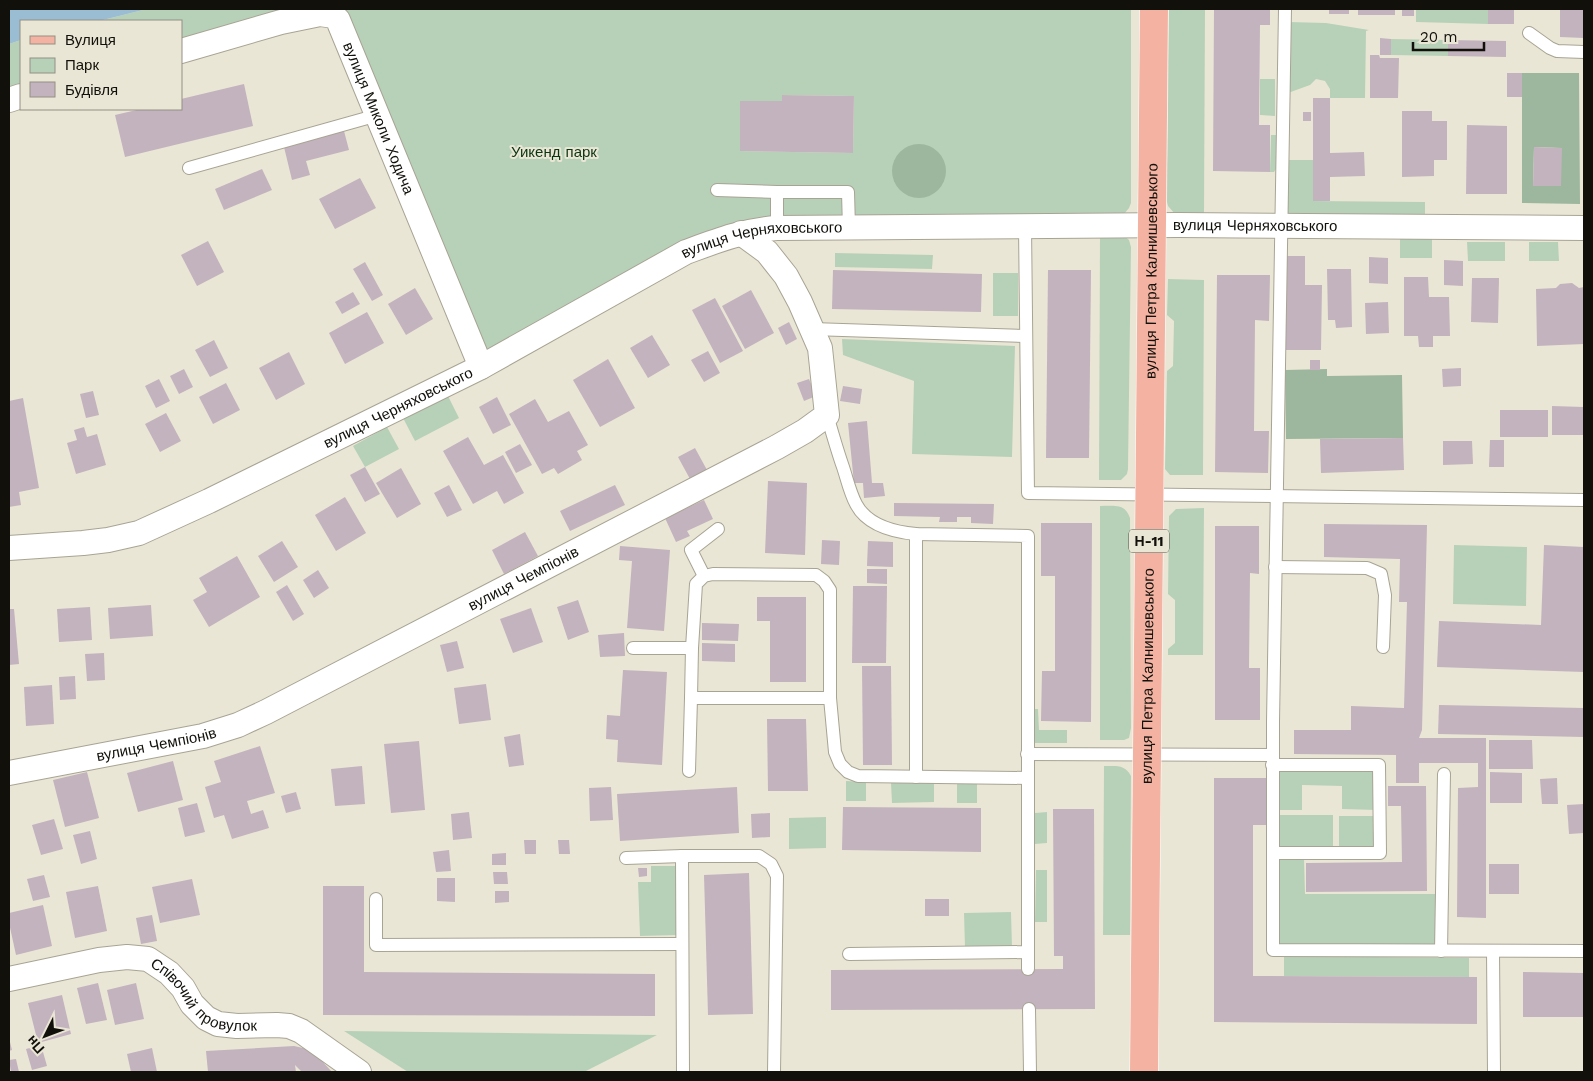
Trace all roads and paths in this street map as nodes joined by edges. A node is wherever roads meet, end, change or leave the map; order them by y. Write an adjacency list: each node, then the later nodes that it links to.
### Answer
1 (1154, 9): 10 (main road, вулиця Петра Калнишевського / Н-11)
2 (1285, 9): 12 (lane)
3 (1529, 33): 5 (lane)
4 (182, 51): 6 (street, вулиця Миколи Ходича)
5 (1584, 52)
6 (378, 115): 7 (lane); 19 (street, вулиця Миколи Ходича)
7 (189, 168)
8 (717, 190): 9 (lane)
9 (777, 192): 13 (lane); 14 (lane)
10 (1152, 225): 11 (street, вулиця Черняховського); 12 (street, вулиця Черняховського); 21 (main road, вулиця Петра Калнишевського / Н-11)
11 (1026, 226): 14 (street, вулиця Черняховського); 18 (lane)
12 (1280, 226): 15 (street, вулиця Черняховського); 22 (lane)
13 (777, 228): 14 (street, вулиця Черняховського); 16 (street, вулиця Черняховського)
14 (848, 228)
15 (1584, 228)
16 (741, 233): 17 (street); 19 (street, вулиця Черняховського)
17 (812, 329): 18 (lane); 20 (street)
18 (1026, 336): 21 (lane)
19 (481, 367): 26 (street, вулиця Черняховського)
20 (827, 415): 25 (lane); 38 (street, вулиця Чемпіонів)
21 (1150, 494): 22 (lane); 35 (main road, вулиця Петра Калнишевського / Н-11)
22 (1276, 495): 23 (lane); 27 (lane)
23 (1584, 500)
24 (718, 529): 28 (lane)
25 (916, 534): 34 (lane); 40 (lane)
26 (9, 548)
27 (1275, 567): 29 (lane); 36 (lane)
28 (704, 576): 31 (lane); 33 (lane)
29 (1383, 646)
30 (633, 648): 31 (lane)
31 (692, 648): 32 (lane)
32 (691, 698): 33 (lane); 37 (lane)
33 (830, 698): 40 (lane)
34 (1027, 754): 35 (lane); 41 (lane)
35 (1148, 754): 36 (lane); 59 (main road, вулиця Петра Калнишевського / Н-11)
36 (1272, 760): 42 (lane); 42 (lane)
37 (689, 771)
38 (9, 773)
39 (1444, 774): 47 (lane)
40 (916, 778): 41 (lane)
41 (1027, 778): 50 (lane)
42 (1273, 853): 47 (lane)
43 (682, 856): 44 (lane); 46 (lane); 57 (lane)
44 (626, 858)
45 (376, 899): 46 (lane)
46 (682, 944): 56 (lane)
47 (1441, 951): 48 (lane)
48 (1493, 951): 49 (lane); 60 (lane)
49 (1584, 951)
50 (1028, 952): 51 (lane); 52 (lane)
51 (849, 954)
52 (1028, 970)
53 (9, 979): 55 (street, Співочий провулок)
54 (1029, 1009): 58 (lane)
55 (359, 1072)
56 (683, 1072)
57 (774, 1072)
58 (1030, 1072)
59 (1144, 1072)
60 (1494, 1072)

